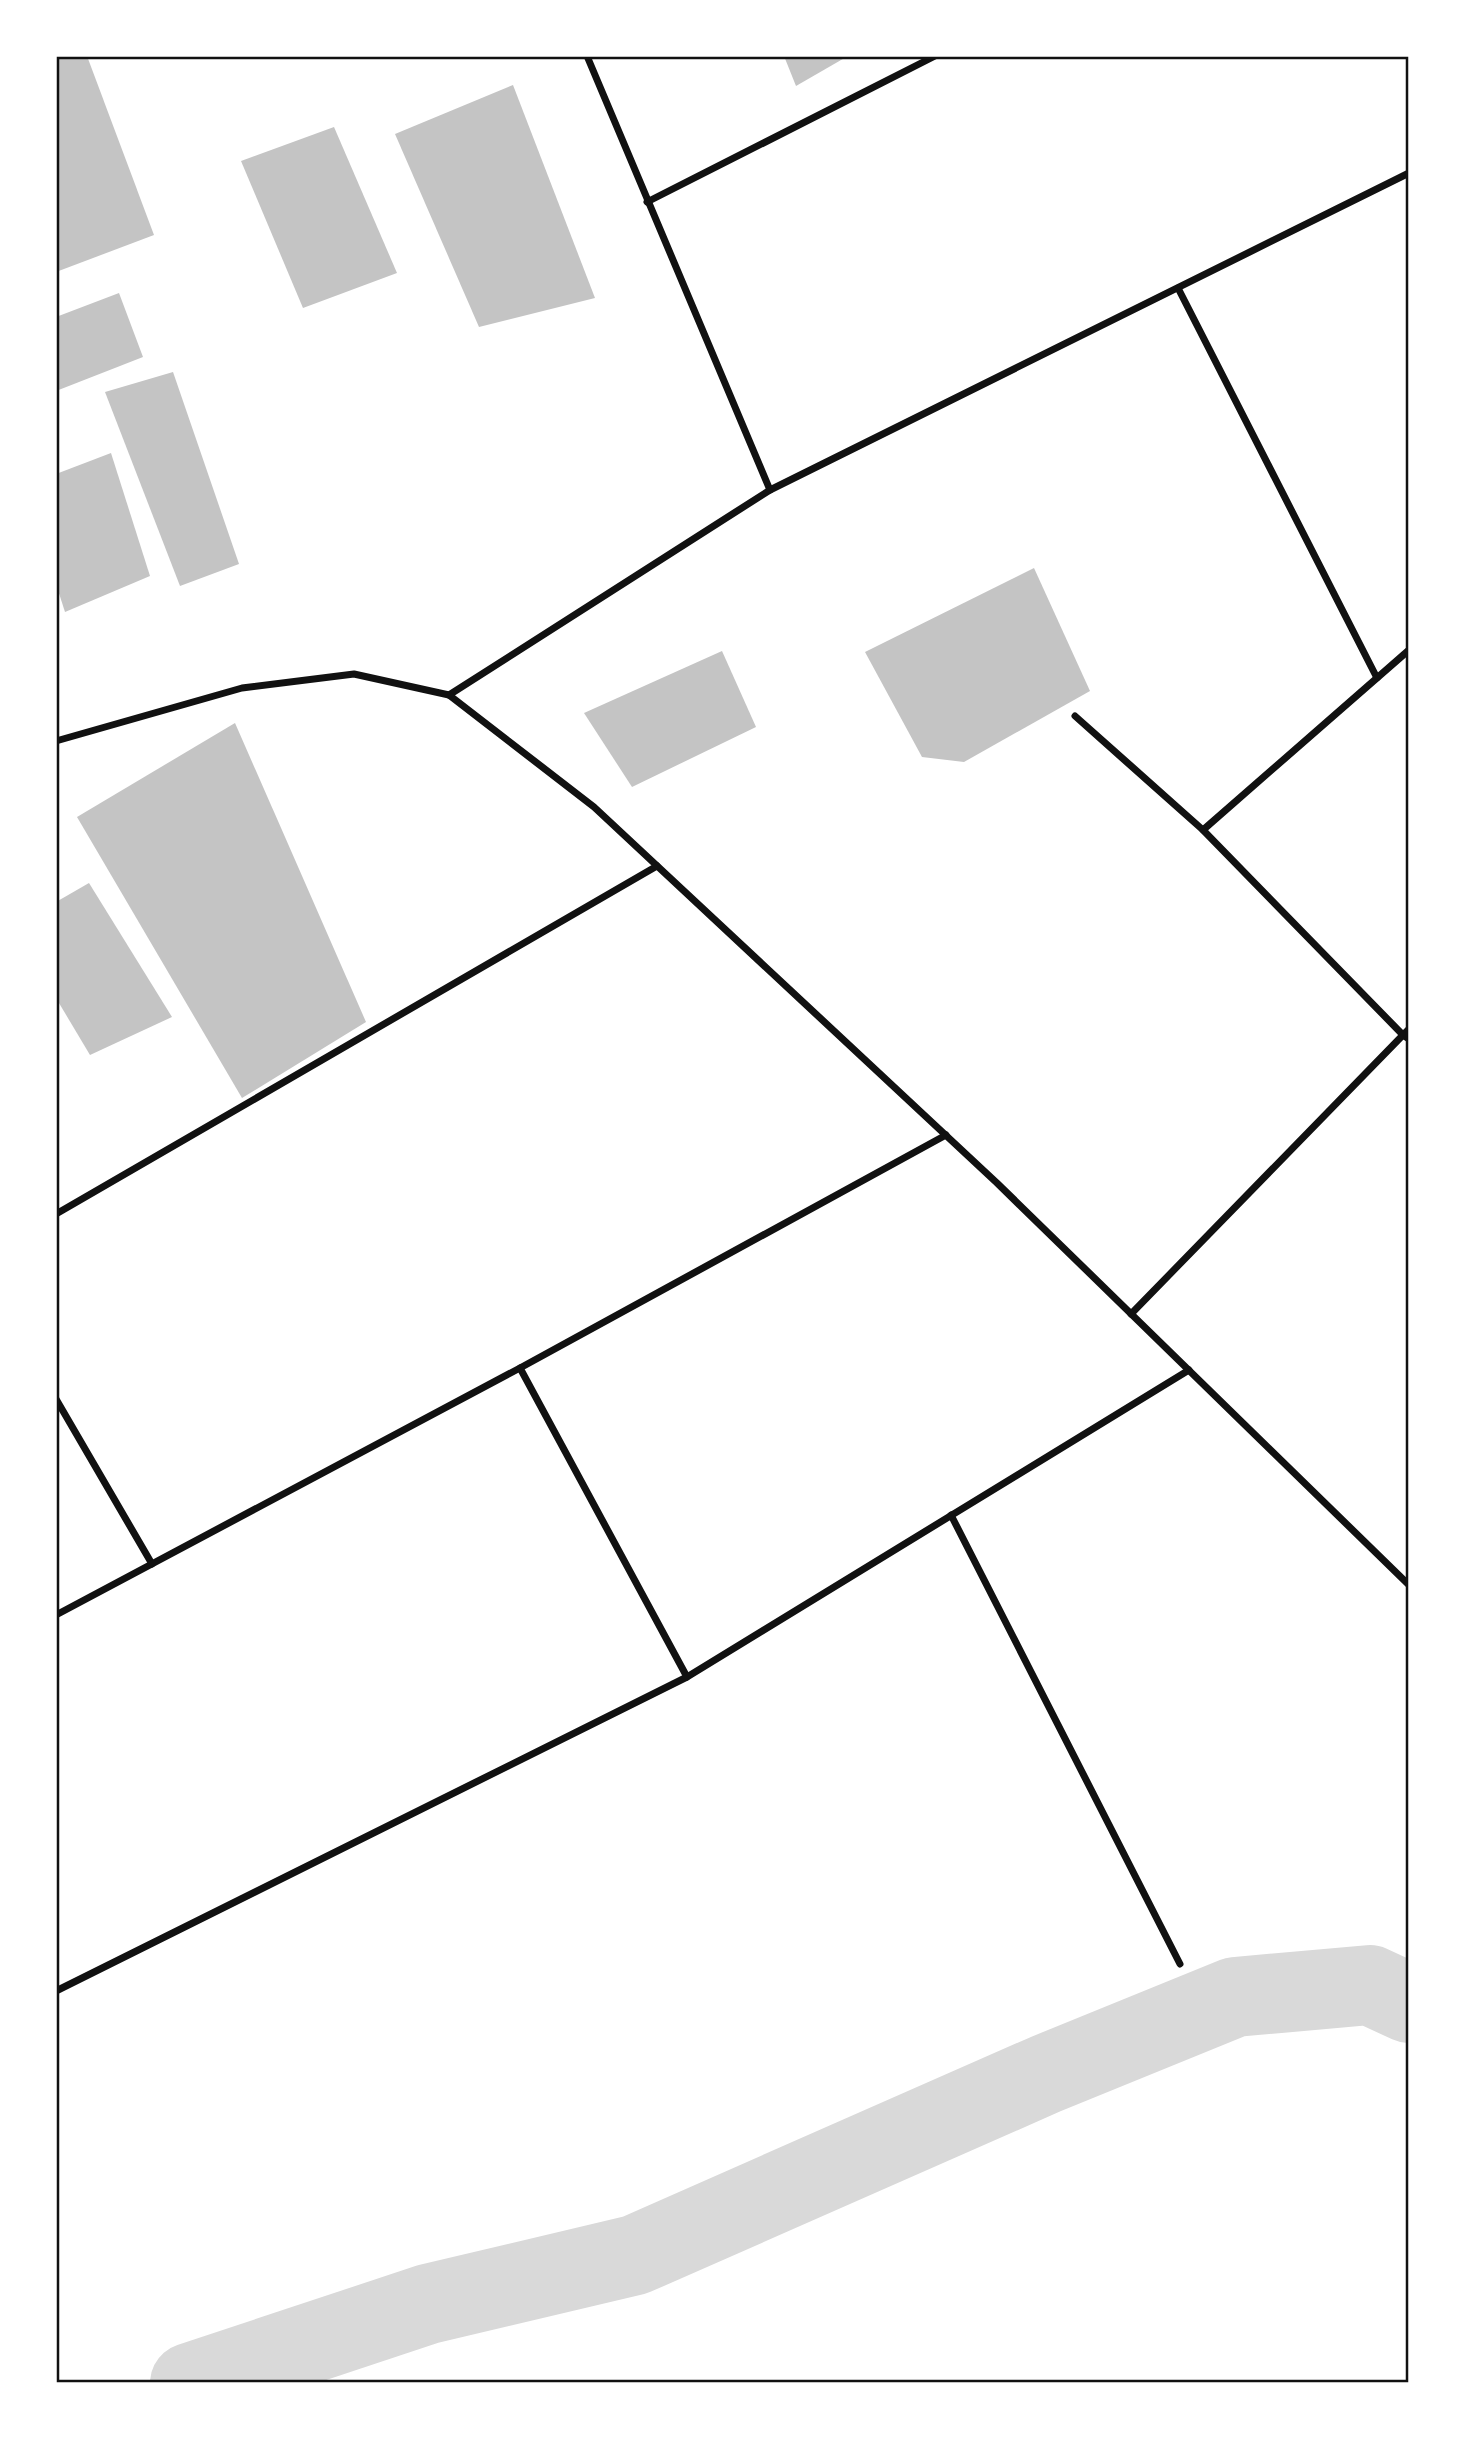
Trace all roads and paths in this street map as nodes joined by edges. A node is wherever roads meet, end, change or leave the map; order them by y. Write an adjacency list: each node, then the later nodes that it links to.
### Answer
1 (587, 56): 4 (street)
2 (935, 56): 4 (street)
3 (1409, 173): 5 (street)
4 (647, 202): 6 (street)
5 (1178, 288): 6 (street); 8 (street)
6 (770, 490): 9 (street)
7 (1409, 650): 8 (street)
8 (1377, 678): 12 (street)
9 (449, 695): 11 (street); 13 (street)
10 (1075, 716): 12 (street)
11 (56, 741)
12 (1203, 830): 14 (street)
13 (657, 866): 15 (street); 16 (street)
14 (1407, 1034): 17 (street)
15 (946, 1135): 17 (street); 18 (street)
16 (56, 1214)
17 (1131, 1314): 19 (street)
18 (520, 1368): 22 (street); 25 (street)
19 (1189, 1370): 21 (street); 23 (street)
20 (56, 1399): 22 (street)
21 (951, 1515): 25 (street); 26 (street)
22 (152, 1564): 24 (street)
23 (1409, 1585)
24 (56, 1615)
25 (687, 1676): 27 (street)
26 (1180, 1964)
27 (56, 1991)

